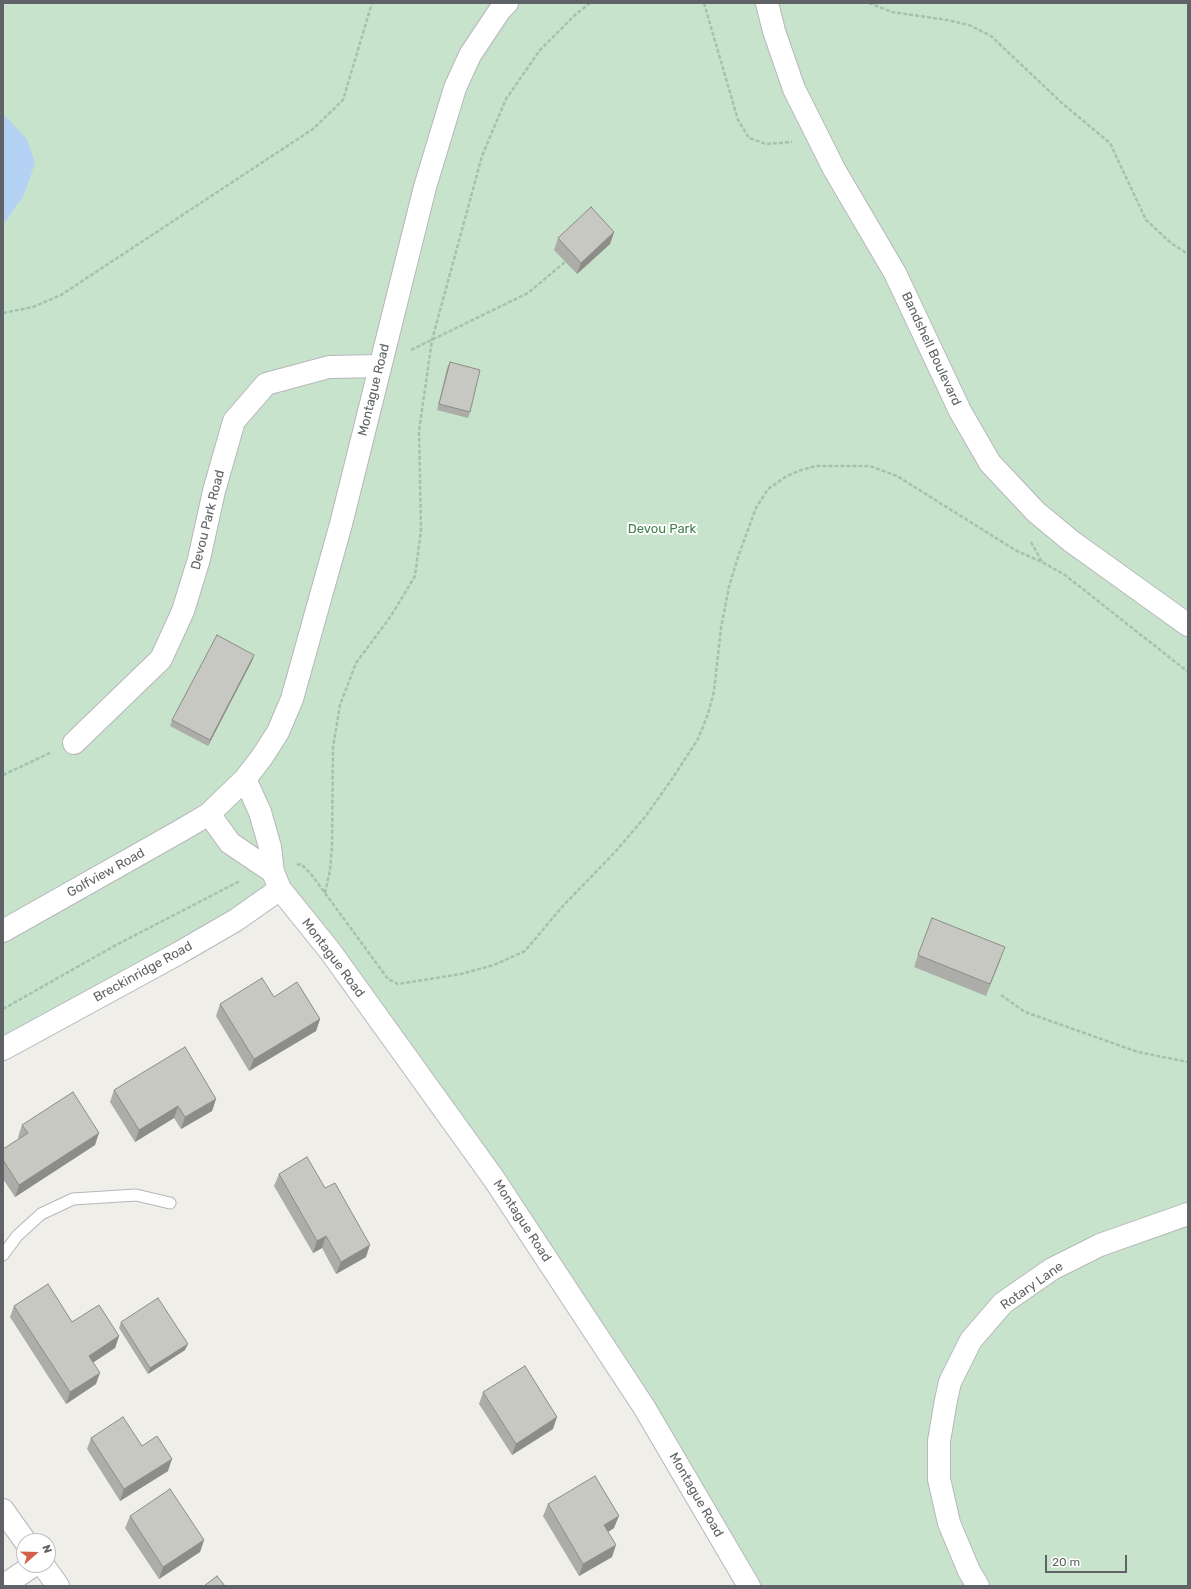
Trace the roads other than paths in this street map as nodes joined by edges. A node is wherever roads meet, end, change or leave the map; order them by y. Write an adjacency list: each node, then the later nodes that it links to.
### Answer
1 (507, 3): 3 (street, Montague Road)
2 (767, 3): 4 (street, Bandshell Boulevard)
3 (380, 366): 5 (street, Devou Park Road); 6 (street, Montague Road)
4 (1188, 625)
5 (74, 743)
6 (245, 779): 7 (street, Montague Road); 8 (street)
7 (209, 814): 8 (street, Montague Road); 9 (street, Golfview Road)
8 (276, 881): 10 (street, Breckinridge Road); 20 (street, Montague Road)
9 (3, 931)
10 (3, 1049)
11 (170, 1203): 13 (lane)
12 (1188, 1214): 21 (street, Rotary Lane)
13 (3, 1255)
14 (3, 1510): 15 (street)
15 (19, 1533)
16 (22, 1573): 18 (street)
17 (49, 1573): 19 (street)
18 (3, 1586)
19 (58, 1586)
20 (749, 1586)
21 (978, 1586)

